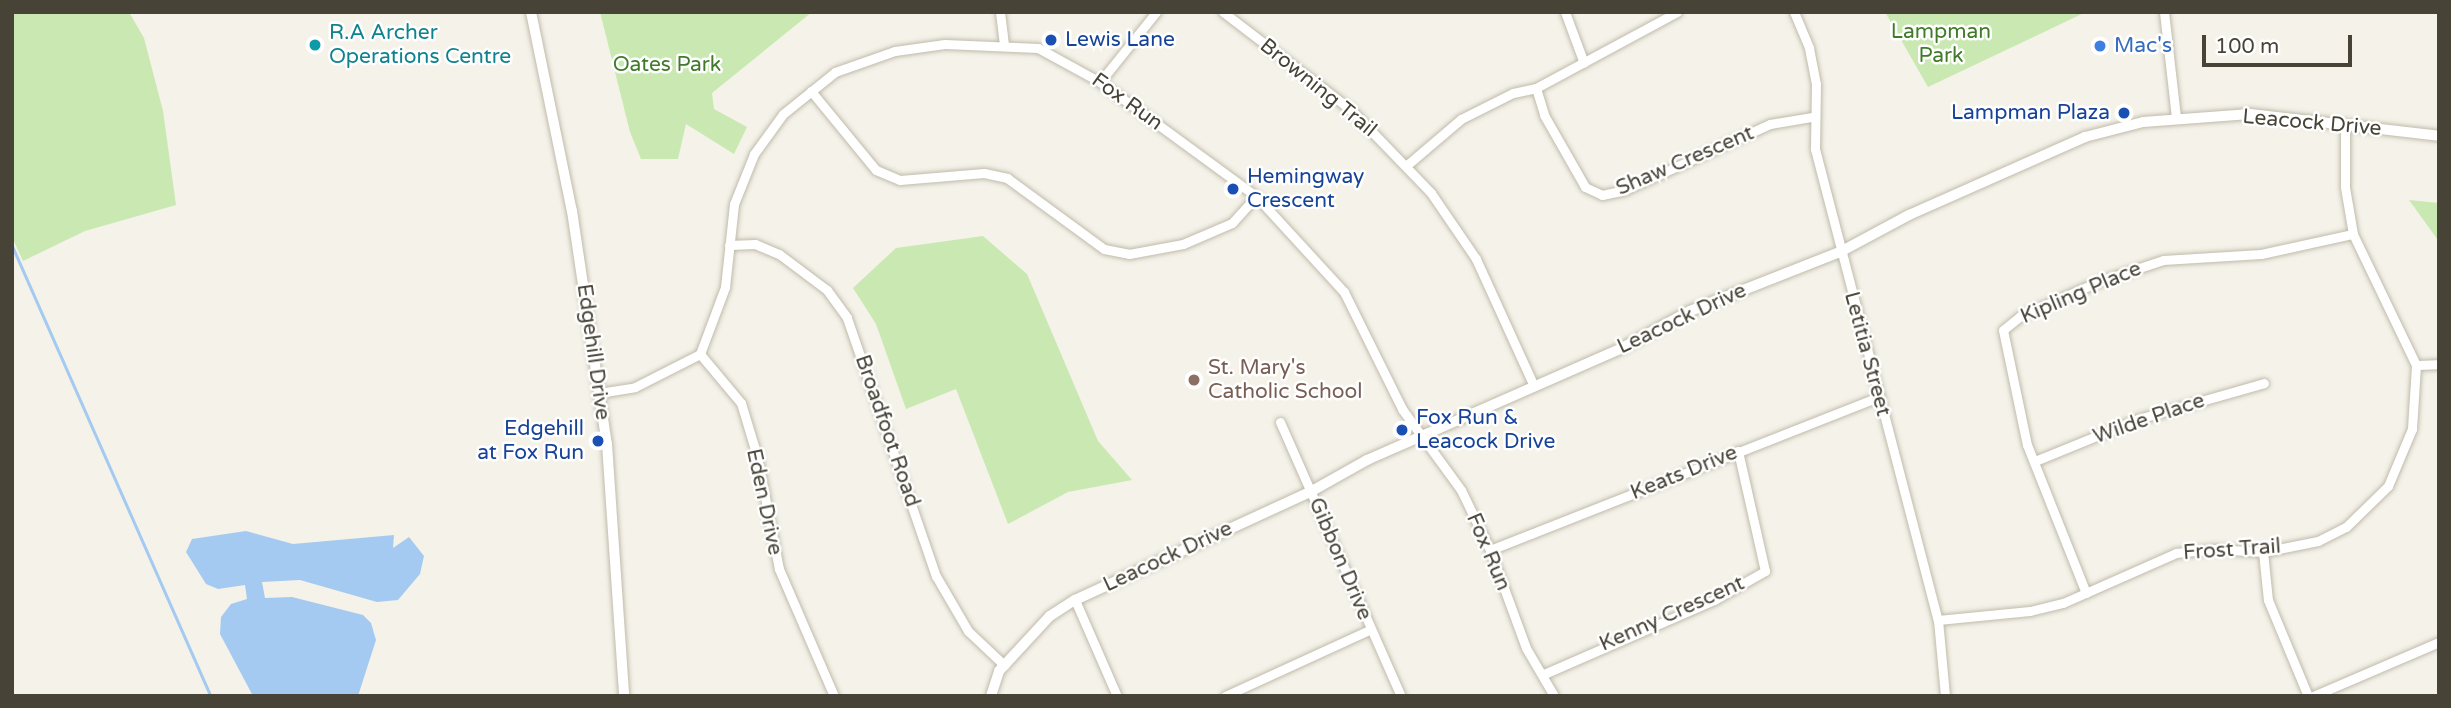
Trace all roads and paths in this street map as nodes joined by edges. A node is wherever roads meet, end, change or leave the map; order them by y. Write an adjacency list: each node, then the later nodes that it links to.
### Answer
1 (531, 12): 28 (street, Edgehill Drive)
2 (1000, 12): 9 (street)
3 (1156, 12): 11 (street)
4 (1223, 12): 18 (street, Browning Trail)
5 (1565, 12): 10 (street)
6 (1677, 12): 10 (street)
7 (1794, 12): 14 (street, Letitia Street)
8 (2164, 12): 15 (street)
9 (1004, 44): 11 (street, Fox Run); 13 (street, Fox Run)
10 (1584, 63): 12 (street)
11 (1100, 82): 19 (street, Fox Run)
12 (1536, 88): 14 (street, Shaw Crescent); 18 (street)
13 (811, 91): 19 (street); 21 (street, Fox Run)
14 (1812, 117): 22 (street, Letitia Street)
15 (2176, 118): 16 (street, Leacock Drive); 22 (street, Leacock Drive)
16 (2345, 124): 17 (street, Leacock Drive); 20 (street, Frost Trail)
17 (2439, 136)
18 (1407, 165): 27 (street, Browning Trail)
19 (1256, 196): 31 (street, Fox Run)
20 (2353, 234): 25 (street, Frost Trail); 33 (street, Kipling Place)
21 (729, 245): 23 (street, Fox Run); 42 (street, Broadfoot Road)
22 (1840, 252): 27 (street, Leacock Drive); 29 (street, Letitia Street)
23 (700, 354): 28 (street); 45 (street, Eden Drive)
24 (2439, 364): 25 (street)
25 (2416, 365): 36 (street, Frost Trail)
26 (2263, 383): 33 (street, Wilde Place)
27 (1534, 386): 31 (street, Leacock Drive)
28 (599, 393): 44 (street, Edgehill Drive)
29 (1878, 397): 32 (street, Keats Drive); 39 (street, Letitia Street)
30 (1280, 422): 34 (street, Gibbon Drive)
31 (1422, 437): 34 (street, Leacock Drive); 35 (street, Fox Run)
32 (1738, 451): 35 (street, Keats Drive); 43 (street, Kenny Crescent)
33 (2035, 461): 37 (street, Kipling Place)
34 (1312, 491): 38 (street, Leacock Drive); 40 (street, Gibbon Drive)
35 (1490, 550): 43 (street, Fox Run)
36 (2263, 552): 37 (street, Frost Trail); 52 (street)
37 (2086, 593): 39 (street, Frost Trail)
38 (1075, 600): 42 (street, Leacock Drive); 47 (street)
39 (1938, 620): 51 (street, Letitia Street)
40 (1369, 630): 48 (street); 49 (street, Gibbon Drive)
41 (2439, 642): 52 (street)
42 (1004, 665): 46 (street, Leacock Drive)
43 (1544, 674): 50 (street, Fox Run)
44 (624, 696)
45 (834, 696)
46 (991, 696)
47 (1117, 696)
48 (1225, 696)
49 (1401, 696)
50 (1554, 696)
51 (1945, 696)
52 (2311, 696)

